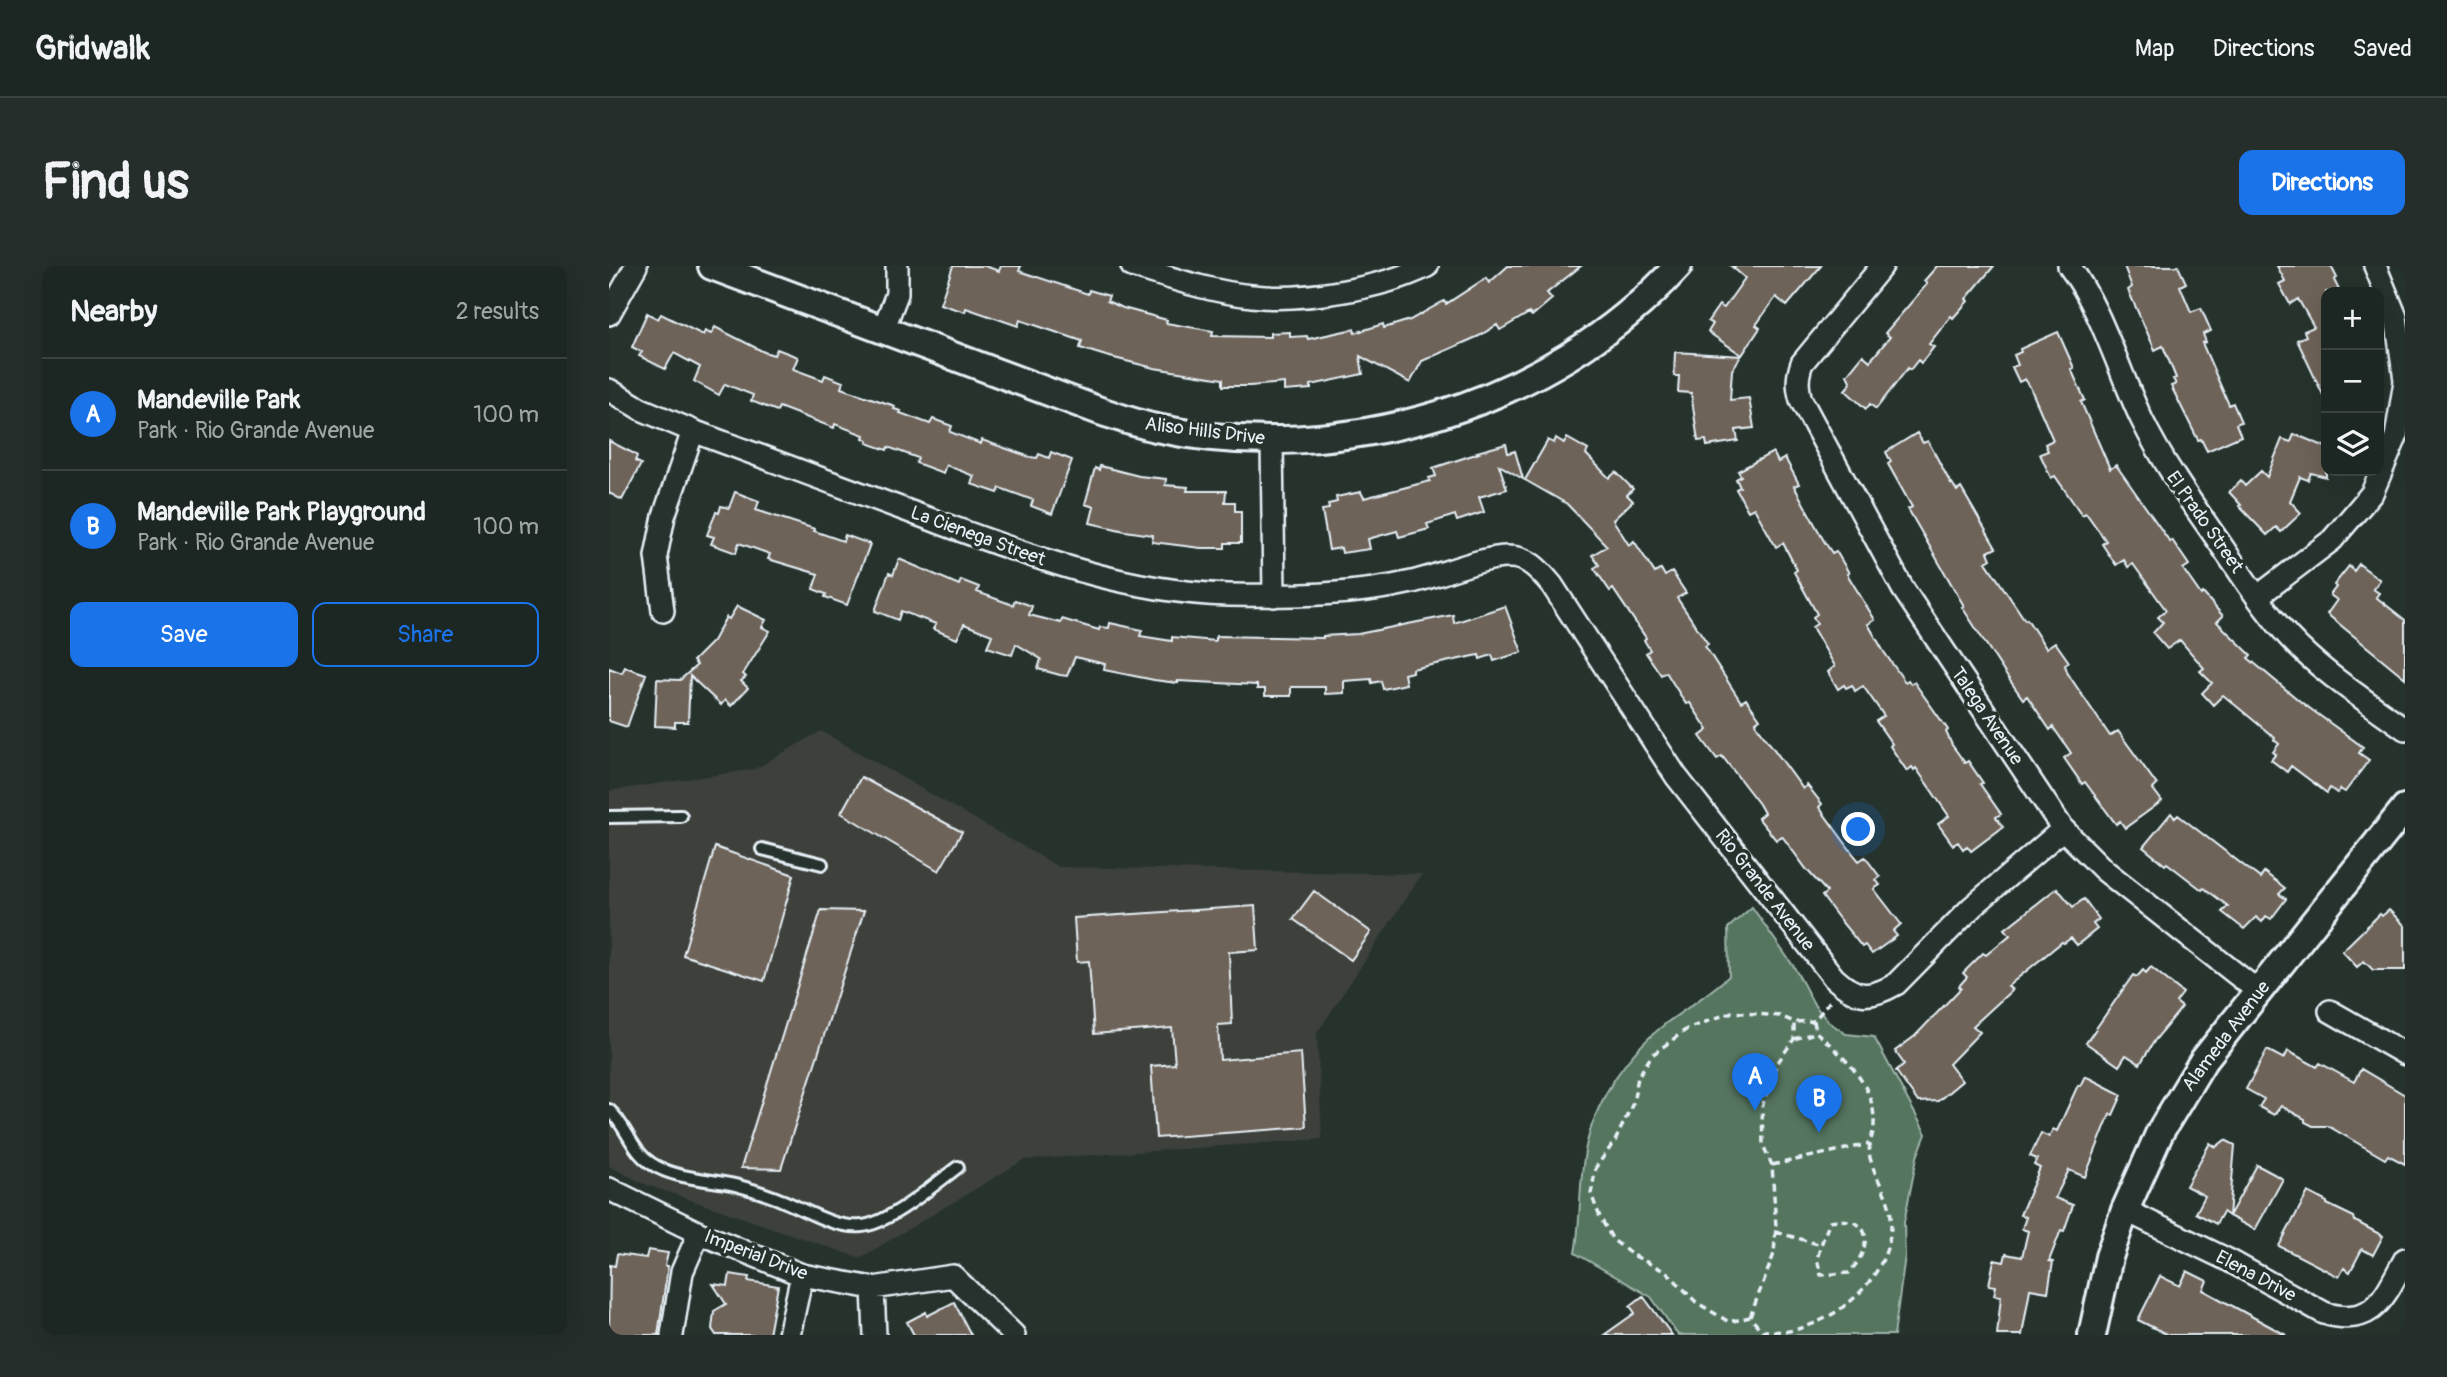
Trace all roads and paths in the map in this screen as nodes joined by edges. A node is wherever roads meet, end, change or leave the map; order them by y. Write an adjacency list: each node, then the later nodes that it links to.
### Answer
1 (636, 266): 11 (street)
2 (712, 266): 12 (street, Aliso Hills Drive)
3 (897, 266): 12 (street)
4 (1132, 266): 10 (street)
5 (1427, 266): 10 (street)
6 (1678, 266): 16 (street, Aliso Hills Drive)
7 (1882, 266): 25 (street, Talega Avenue)
8 (2069, 266): 19 (street, El Prado Street)
9 (2375, 266): 13 (street)
10 (1368, 276)
11 (609, 314)
12 (883, 330): 16 (street, Aliso Hills Drive)
13 (2405, 380): 19 (street)
14 (609, 390): 15 (street, La Cienega Street)
15 (693, 430): 18 (street, La Cienega Street); 20 (street)
16 (1272, 440): 18 (street)
17 (1524, 559): 18 (street, La Cienega Street); 28 (street, Rio Grande Avenue)
18 (1274, 596)
19 (2257, 597): 21 (street, El Prado Street)
20 (663, 611)
21 (2405, 729)
22 (2405, 808): 29 (street, Alameda Avenue)
23 (681, 816): 24 (lane)
24 (609, 817)
25 (2063, 829): 28 (street); 29 (street, Talega Avenue)
26 (762, 849): 27 (lane)
27 (822, 864)
28 (1842, 985): 31 (path)
29 (2259, 992): 41 (street, Alameda Avenue)
30 (2330, 1011): 35 (street)
31 (1814, 1021): 32 (path); 33 (path)
32 (1794, 1022): 34 (path); 48 (path)
33 (1816, 1032): 34 (path); 37 (path)
34 (1794, 1039): 38 (path)
35 (2405, 1054)
36 (609, 1110): 39 (lane)
37 (1869, 1144): 38 (path); 48 (path)
38 (1772, 1165): 42 (path)
39 (958, 1167)
40 (609, 1189): 43 (street, Imperial Drive)
41 (2125, 1210): 45 (street, Elena Drive); 53 (street, Alameda Avenue)
42 (1776, 1232): 44 (path); 48 (path)
43 (699, 1233): 46 (street, Imperial Drive); 49 (street)
44 (1821, 1245): 44 (path)
45 (2405, 1259)
46 (802, 1275): 47 (street, Imperial Drive); 50 (street)
47 (873, 1288): 51 (street); 52 (street, Imperial Drive)
48 (1750, 1317)
49 (672, 1335)
50 (789, 1335)
51 (875, 1335)
52 (1014, 1335)
53 (2092, 1335)

